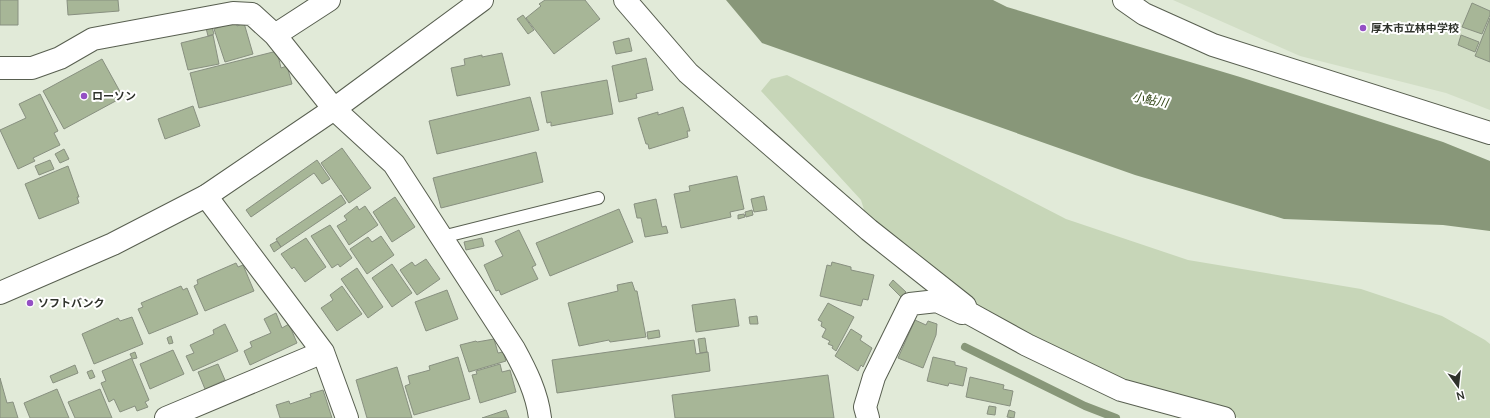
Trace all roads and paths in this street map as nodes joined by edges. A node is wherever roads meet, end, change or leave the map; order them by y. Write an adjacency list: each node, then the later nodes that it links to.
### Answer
1 (328, 0): 6 (street)
2 (482, 0): 8 (street)
3 (624, 0): 14 (street)
4 (1124, 0): 9 (street)
5 (255, 7): 6 (street); 7 (street)
6 (275, 35): 8 (street)
7 (0, 68)
8 (334, 110): 10 (street); 12 (street)
9 (1490, 133)
10 (206, 196): 13 (street); 15 (street)
11 (598, 198): 12 (lane)
12 (442, 237): 19 (street)
13 (0, 293)
14 (967, 312): 16 (street); 20 (street)
15 (322, 352): 17 (street); 18 (street)
16 (1159, 409): 21 (street)
17 (166, 418)
18 (347, 418)
19 (540, 418)
20 (868, 418)
21 (1224, 418)

